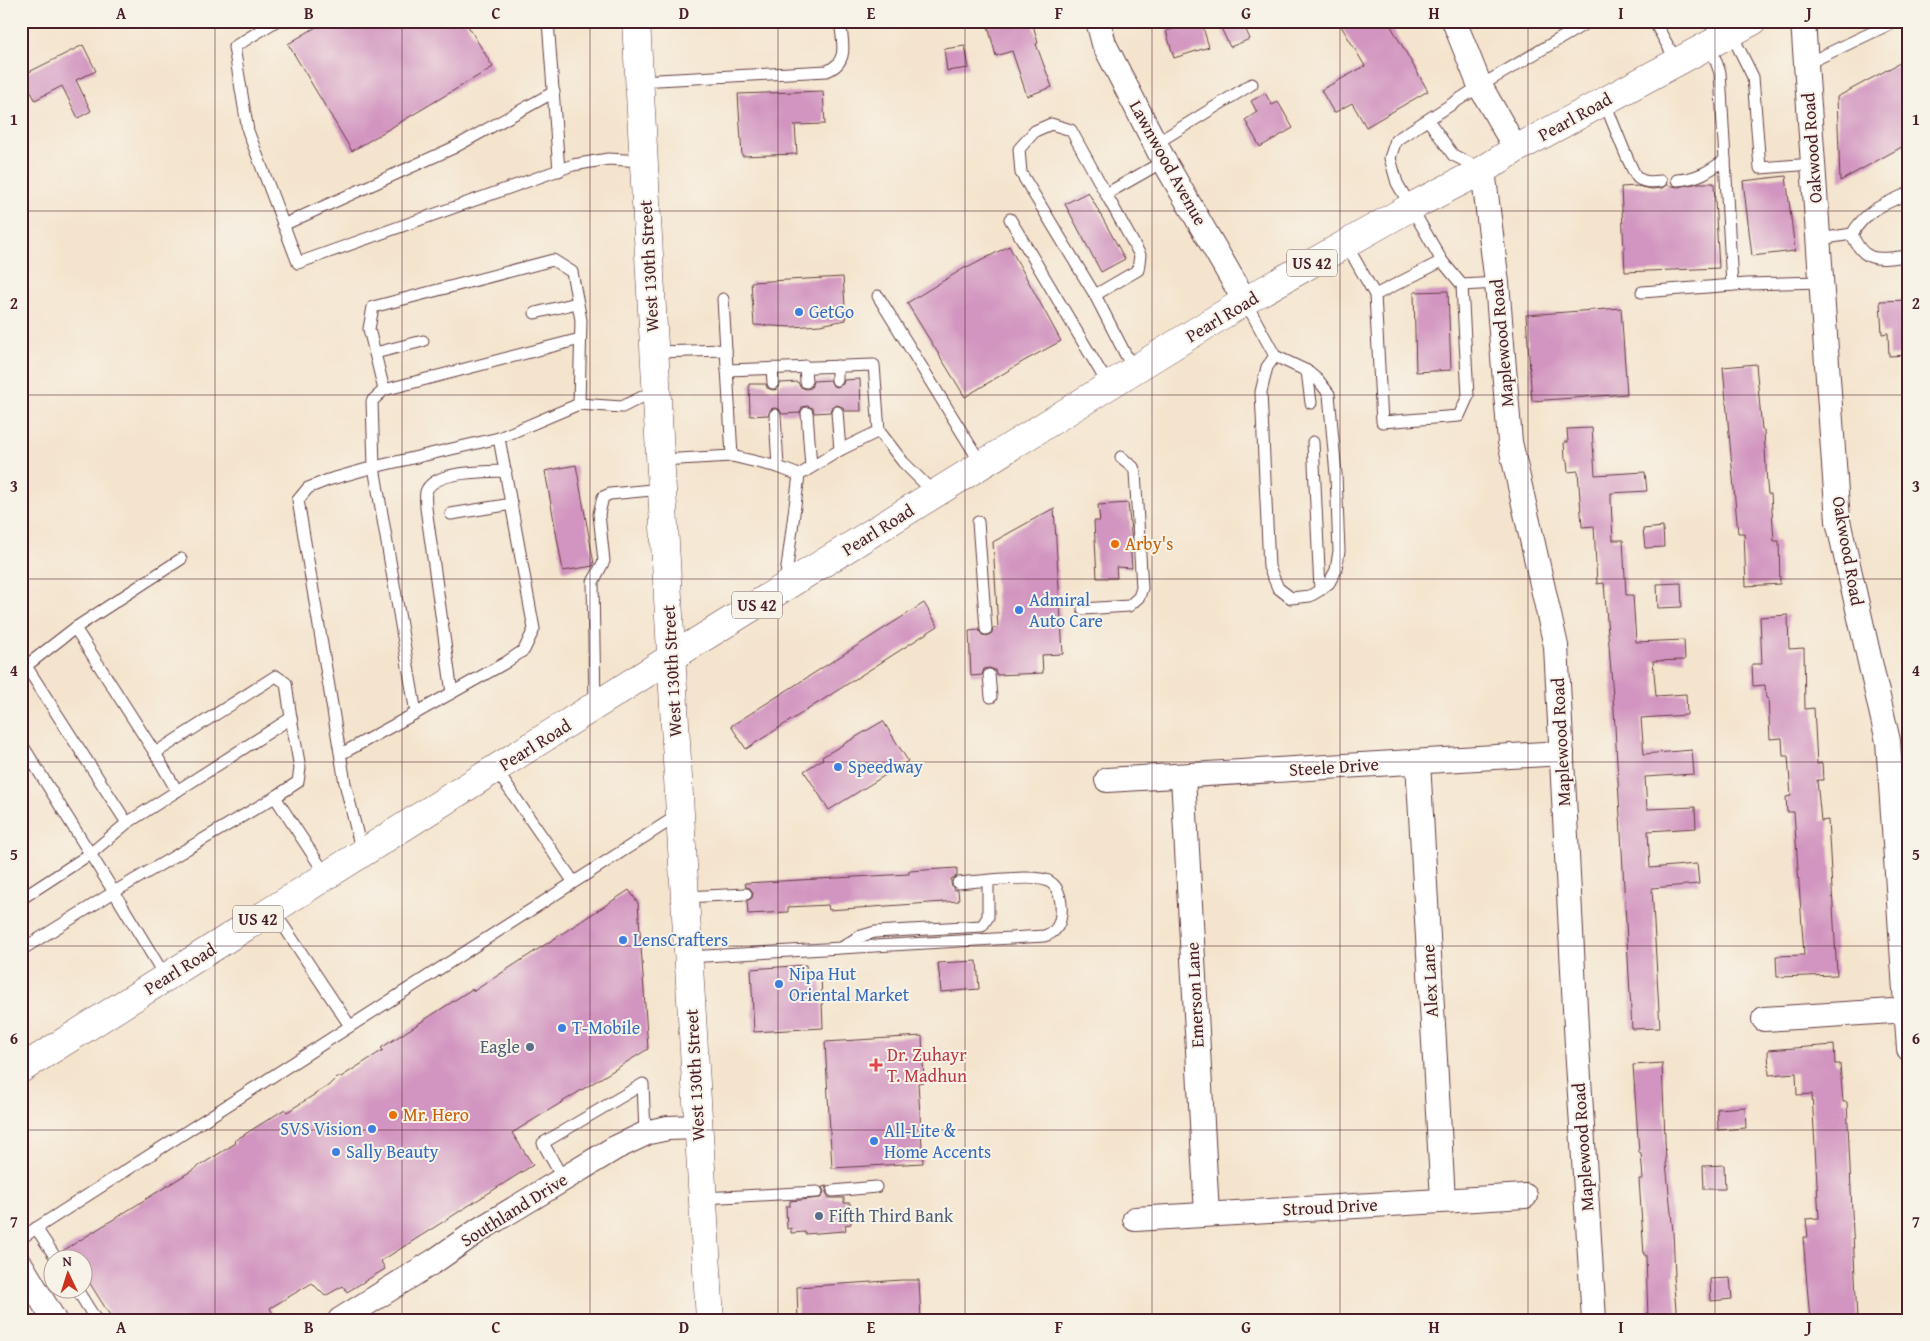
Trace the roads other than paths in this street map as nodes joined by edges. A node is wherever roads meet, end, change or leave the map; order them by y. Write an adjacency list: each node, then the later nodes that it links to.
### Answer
1 (276, 21): 33 (lane)
2 (548, 21): 17 (lane)
3 (636, 21): 14 (main road, West 130th Street)
4 (840, 21): 14 (lane)
5 (1098, 21): 21 (street, Lawnwood Avenue)
6 (1454, 21): 16 (street)
7 (1590, 21): 16 (lane)
8 (1654, 21): 12 (lane)
9 (1803, 21): 13 (street, Oakwood Road)
10 (1896, 21): 13 (lane)
11 (1724, 32): 12 (main road, Pearl Road / US 42); 22 (lane); 24 (lane)
12 (1677, 62): 18 (main road, Pearl Road / US 42)
13 (1806, 64): 24 (street, Oakwood Road)
14 (639, 81): 23 (main road, West 130th Street)
15 (1252, 84): 21 (lane)
16 (1480, 86): 19 (lane); 20 (street)
17 (554, 92): 25 (lane); 33 (lane)
18 (1604, 101): 20 (main road, Pearl Road / US 42); 28 (lane)
19 (1428, 120): 26 (lane); 31 (lane)
20 (1516, 149): 26 (main road, Pearl Road / US 42)
21 (1160, 152): 30 (lane); 48 (street, Lawnwood Avenue)
22 (1725, 160): 27 (lane); 42 (lane)
23 (643, 161): 25 (lane); 54 (main road, West 130th Street)
24 (1813, 164): 35 (street, Oakwood Road)
25 (559, 170): 33 (lane)
26 (1483, 170): 31 (main road, Pearl Road / US 42); 40 (street, Maplewood Road)
27 (1678, 180)
28 (1661, 181)
29 (1909, 193): 34 (lane)
30 (1106, 194): 44 (lane); 44 (lane)
31 (1411, 207): 36 (main road, Pearl Road / US 42); 38 (lane)
32 (1010, 219): 66 (lane)
33 (283, 225)
34 (1852, 234): 35 (lane); 37 (lane)
35 (1819, 239): 39 (street, Oakwood Road)
36 (1346, 244): 45 (lane); 48 (main road, Pearl Road / US 42)
37 (1909, 256)
38 (1442, 261): 41 (lane); 45 (lane)
39 (1822, 282): 42 (lane); 133 (street, Oakwood Road)
40 (1497, 284): 41 (lane); 108 (street, Maplewood Road)
41 (1462, 285): 45 (lane)
42 (1732, 286): 43 (lane)
43 (1642, 292)
44 (1095, 295): 61 (lane)
45 (1375, 295)
46 (878, 296): 81 (lane)
47 (723, 299): 53 (lane)
48 (1246, 301): 56 (lane); 61 (main road, Pearl Road / US 42)
49 (577, 303): 50 (lane); 51 (lane); 55 (lane)
50 (535, 313)
51 (580, 339): 67 (lane); 70 (lane)
52 (423, 341): 55 (lane)
53 (726, 350): 54 (lane); 60 (lane)
54 (655, 352): 68 (main road, West 130th Street)
55 (375, 353): 67 (lane)
56 (1275, 356): 62 (lane); 94 (lane)
57 (805, 366): 58 (lane); 59 (lane); 64 (lane)
58 (836, 366): 63 (lane); 74 (lane)
59 (772, 368): 60 (lane); 65 (lane)
60 (727, 370): 78 (lane)
61 (1134, 371): 66 (main road, Pearl Road / US 42)
62 (1307, 371): 69 (lane); 94 (lane)
63 (837, 380)
64 (806, 382)
65 (774, 383)
66 (1109, 386): 81 (main road, Pearl Road / US 42)
67 (384, 390): 83 (lane)
68 (656, 390): 70 (lane); 80 (main road, West 130th Street)
69 (1311, 403)
70 (579, 404): 75 (lane)
71 (837, 412): 77 (lane)
72 (808, 413): 84 (lane)
73 (775, 414): 82 (lane)
74 (879, 431): 77 (lane); 88 (lane)
75 (499, 438): 83 (lane); 85 (lane)
76 (1313, 442): 94 (lane)
77 (840, 450): 84 (lane)
78 (732, 456): 80 (lane); 82 (lane)
79 (1121, 457): 95 (lane)
80 (660, 460): 87 (main road, West 130th Street)
81 (982, 465): 88 (main road, Pearl Road / US 42)
82 (778, 466): 86 (lane)
83 (374, 467): 104 (lane); 109 (lane)
84 (811, 467): 86 (lane)
85 (506, 471): 89 (lane); 101 (lane)
86 (799, 475): 93 (lane)
87 (662, 489): 98 (main road, West 130th Street); 103 (lane)
88 (935, 494): 93 (main road, Pearl Road / US 42)
89 (512, 504): 90 (lane); 101 (lane)
90 (451, 514)
91 (978, 522): 97 (lane)
92 (181, 559): 96 (lane)
93 (784, 588): 98 (main road, Pearl Road / US 42)
94 (1320, 590)
95 (1083, 609)
96 (74, 628): 99 (lane); 107 (lane)
97 (986, 629)
98 (672, 657): 103 (main road, Pearl Road / US 42); 116 (main road, West 130th Street)
99 (23, 670): 117 (lane)
100 (989, 675): 102 (lane)
101 (452, 693): 104 (lane)
102 (990, 697)
103 (595, 706): 111 (main road, Pearl Road / US 42)
104 (416, 713): 109 (lane)
105 (291, 718): 107 (lane); 114 (lane); 115 (lane)
106 (21, 743): 119 (lane)
107 (155, 753): 114 (lane)
108 (1562, 753): 110 (street, Steele Drive); 158 (street, Maplewood Road)
109 (341, 754): 118 (lane)
110 (1418, 762): 112 (street, Steele Drive); 146 (street, Alex Lane)
111 (496, 770): 118 (main road, Pearl Road / US 42); 121 (lane)
112 (1182, 776): 113 (street, Steele Drive); 147 (street, Emerson Lane)
113 (1107, 780)
114 (178, 791): 117 (lane)
115 (275, 797): 120 (lane); 124 (lane)
116 (680, 814): 121 (lane); 126 (main road, West 130th Street)
117 (127, 823): 119 (lane)
118 (363, 853): 120 (main road, Pearl Road / US 42)
119 (90, 854): 124 (lane); 127 (lane)
120 (327, 876): 128 (main road, Pearl Road / US 42)
121 (573, 881): 135 (lane)
122 (988, 881): 123 (lane); 129 (lane); 129 (lane)
123 (958, 883)
124 (114, 892): 130 (lane); 132 (lane)
125 (746, 894): 126 (lane)
126 (685, 897): 131 (main road, West 130th Street)
127 (21, 899)
128 (273, 910): 132 (main road, Pearl Road / US 42); 135 (lane)
129 (842, 948): 131 (lane)
130 (21, 950)
131 (688, 957): 138 (main road, West 130th Street)
132 (166, 978): 137 (main road, Pearl Road / US 42)
133 (1908, 1011): 134 (street); 136 (street, Oakwood Road)
134 (1764, 1019)
135 (350, 1026): 149 (lane)
136 (1909, 1049)
137 (21, 1069)
138 (698, 1126): 139 (street, Southland Drive); 145 (main road, West 130th Street)
139 (645, 1134): 140 (street, Southland Drive); 140 (lane)
140 (562, 1179): 156 (street, Southland Drive)
141 (876, 1187): 142 (lane)
142 (832, 1191)
143 (817, 1192): 145 (lane)
144 (1525, 1196): 146 (street, Stroud Drive)
145 (703, 1198): 157 (main road, West 130th Street)
146 (1443, 1200): 147 (street, Stroud Drive)
147 (1207, 1214): 148 (street, Stroud Drive)
148 (1135, 1218)
149 (36, 1228): 150 (lane); 151 (lane)
150 (21, 1238)
151 (49, 1248)
152 (21, 1265): 154 (street)
153 (82, 1298): 155 (lane)
154 (54, 1320)
155 (96, 1320)
156 (340, 1320)
157 (710, 1320)
158 (1594, 1320)

